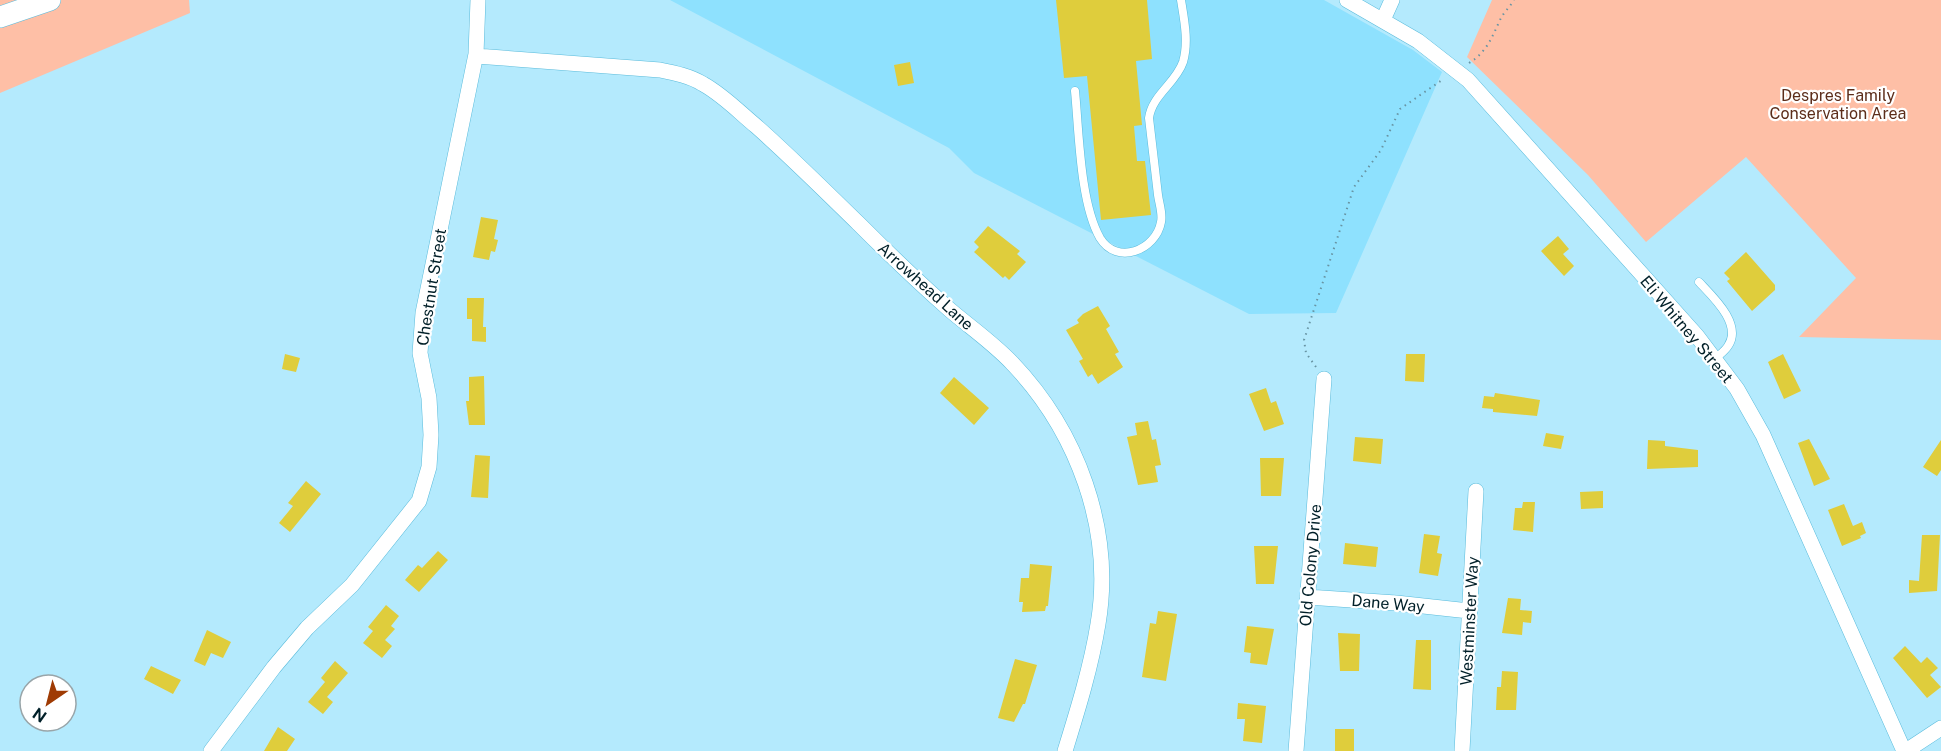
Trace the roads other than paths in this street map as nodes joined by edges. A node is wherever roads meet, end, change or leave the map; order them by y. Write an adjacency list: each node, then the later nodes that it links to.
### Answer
1 (50, 0): 6 (street)
2 (478, 0): 8 (street, Chestnut Street)
3 (1181, 0): 9 (lane)
4 (1347, 0): 7 (street, Eli Whitney Street)
5 (1392, 0): 7 (street)
6 (0, 17)
7 (1383, 20): 11 (street, Eli Whitney Street)
8 (476, 56): 17 (street, Chestnut Street); 18 (street, Arrowhead Lane)
9 (1075, 91)
10 (1699, 282): 11 (lane)
11 (1714, 359): 21 (street, Eli Whitney Street)
12 (1324, 379): 14 (street, Old Colony Drive)
13 (1476, 491): 15 (street, Westminster Way)
14 (1307, 597): 15 (street, Dane Way); 19 (street, Old Colony Drive)
15 (1469, 611): 20 (street, Westminster Way)
16 (1941, 728): 21 (street)
17 (211, 751)
18 (1065, 751)
19 (1296, 751)
20 (1462, 751)
21 (1905, 751)

